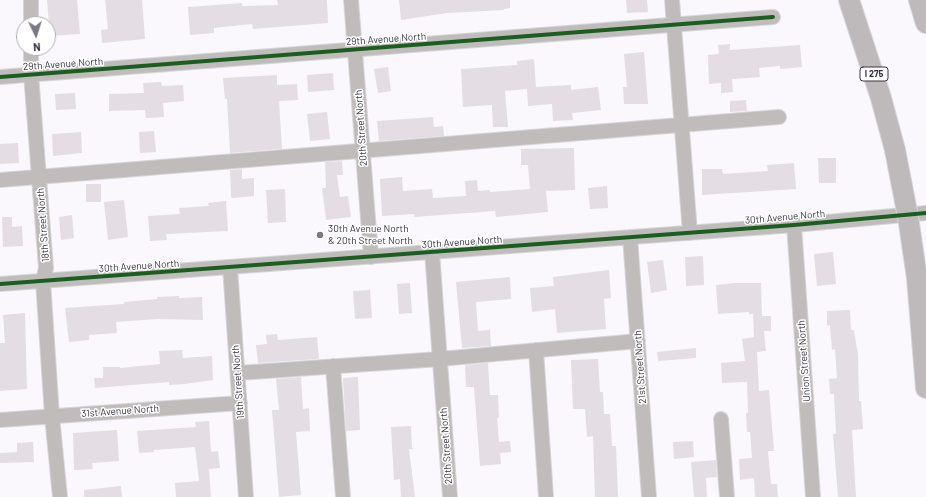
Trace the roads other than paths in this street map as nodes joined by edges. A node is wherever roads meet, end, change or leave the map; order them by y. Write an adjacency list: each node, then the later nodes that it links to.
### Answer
1 (31, 0): 6 (street)
2 (352, 0): 10 (street, 20th Street North)
3 (672, 0): 9 (street)
4 (849, 0): 33 (highway, I 275, bridge)
5 (919, 0): 8 (highway)
6 (31, 16)
7 (773, 17): 9 (street, 29th Avenue North)
8 (926, 23)
9 (674, 26): 10 (street, 29th Avenue North); 15 (street)
10 (355, 49): 12 (street, 29th Avenue North); 16 (street, 20th Street North)
11 (31, 56): 12 (street, 18th Street North)
12 (31, 74): 13 (street, 29th Avenue North); 17 (street, 18th Street North)
13 (0, 77)
14 (779, 117): 15 (street)
15 (682, 124): 16 (street); 21 (street)
16 (363, 151): 17 (street); 24 (street, 20th Street North)
17 (40, 177): 18 (street); 26 (street, 18th Street North)
18 (0, 180)
19 (926, 213): 20 (street, 30th Avenue North)
20 (794, 225): 21 (street, 30th Avenue North); 45 (street, Union Street North)
21 (690, 233): 22 (street, 30th Avenue North)
22 (630, 237): 23 (street, 30th Avenue North); 28 (street, 21st Street North)
23 (432, 252): 24 (street, 30th Avenue North); 30 (street, 20th Street North)
24 (371, 257): 25 (street, 30th Avenue North)
25 (230, 267): 26 (street, 30th Avenue North); 32 (street, 19th Street North)
26 (43, 281): 27 (street, 30th Avenue North); 35 (street, 18th Street North)
27 (0, 284)
28 (638, 342): 29 (street); 43 (street, 21st Street North)
29 (536, 350): 30 (street); 42 (street)
30 (440, 359): 31 (street); 41 (street, 20th Street North)
31 (333, 366): 32 (street); 40 (street)
32 (238, 373): 34 (street, 19th Street North)
33 (926, 388)
34 (240, 403): 35 (street, 31st Avenue North); 39 (street, 19th Street North)
35 (52, 416): 37 (street, 31st Avenue North); 38 (street, 18th Street North)
36 (721, 419): 44 (street)
37 (0, 420)
38 (60, 497)
39 (246, 497)
40 (342, 497)
41 (450, 497)
42 (546, 497)
43 (649, 497)
44 (727, 497)
45 (814, 497)

